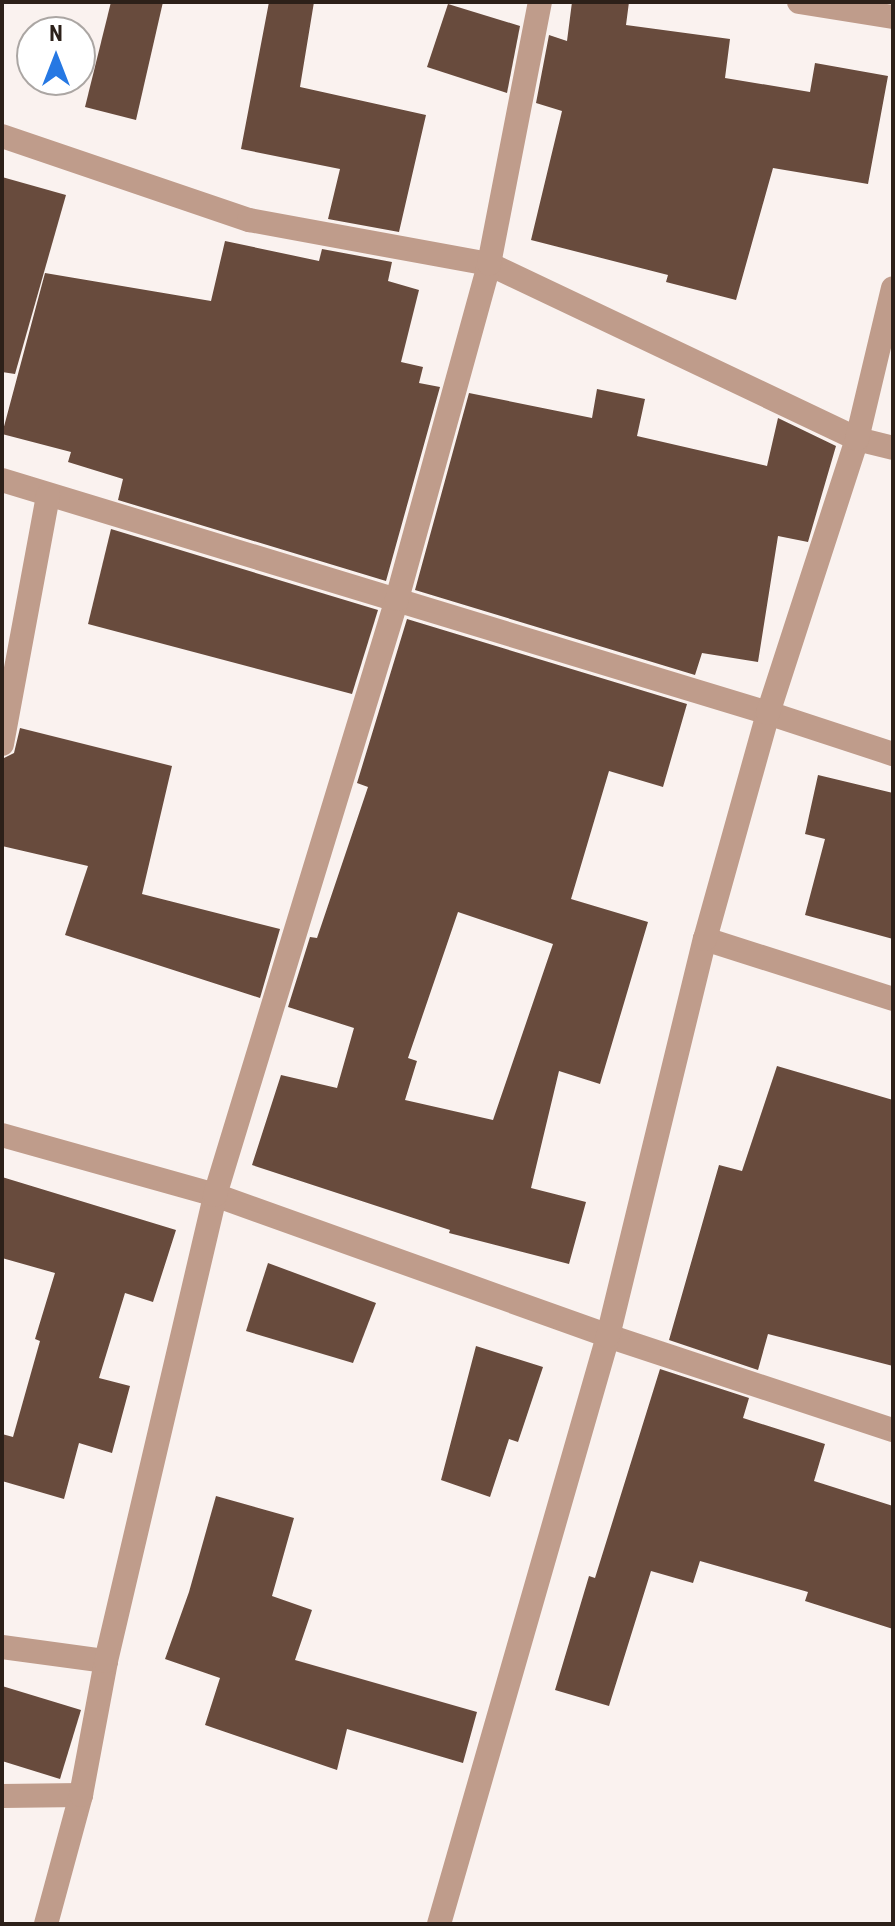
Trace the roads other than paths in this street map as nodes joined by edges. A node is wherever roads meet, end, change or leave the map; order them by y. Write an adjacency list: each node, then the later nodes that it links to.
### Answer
1 (540, 2): 5 (street)
2 (799, 2): 3 (street)
3 (893, 17)
4 (2, 136): 5 (street)
5 (489, 264): 7 (street); 11 (street)
6 (893, 288): 7 (street)
7 (857, 439): 8 (street); 12 (street)
8 (893, 448)
9 (2, 480): 10 (street)
10 (48, 495): 11 (street); 13 (street)
11 (397, 599): 12 (street); 18 (street)
12 (768, 713): 14 (street); 15 (street)
13 (2, 744)
14 (893, 754)
15 (705, 939): 16 (street); 19 (street)
16 (893, 999)
17 (2, 1135): 18 (street)
18 (215, 1195): 19 (street); 22 (street)
19 (608, 1336): 20 (street); 26 (street)
20 (893, 1430)
21 (2, 1647): 22 (street)
22 (106, 1661): 23 (street)
23 (81, 1795): 24 (street); 25 (street)
24 (2, 1796)
25 (46, 1924)
26 (439, 1924)

